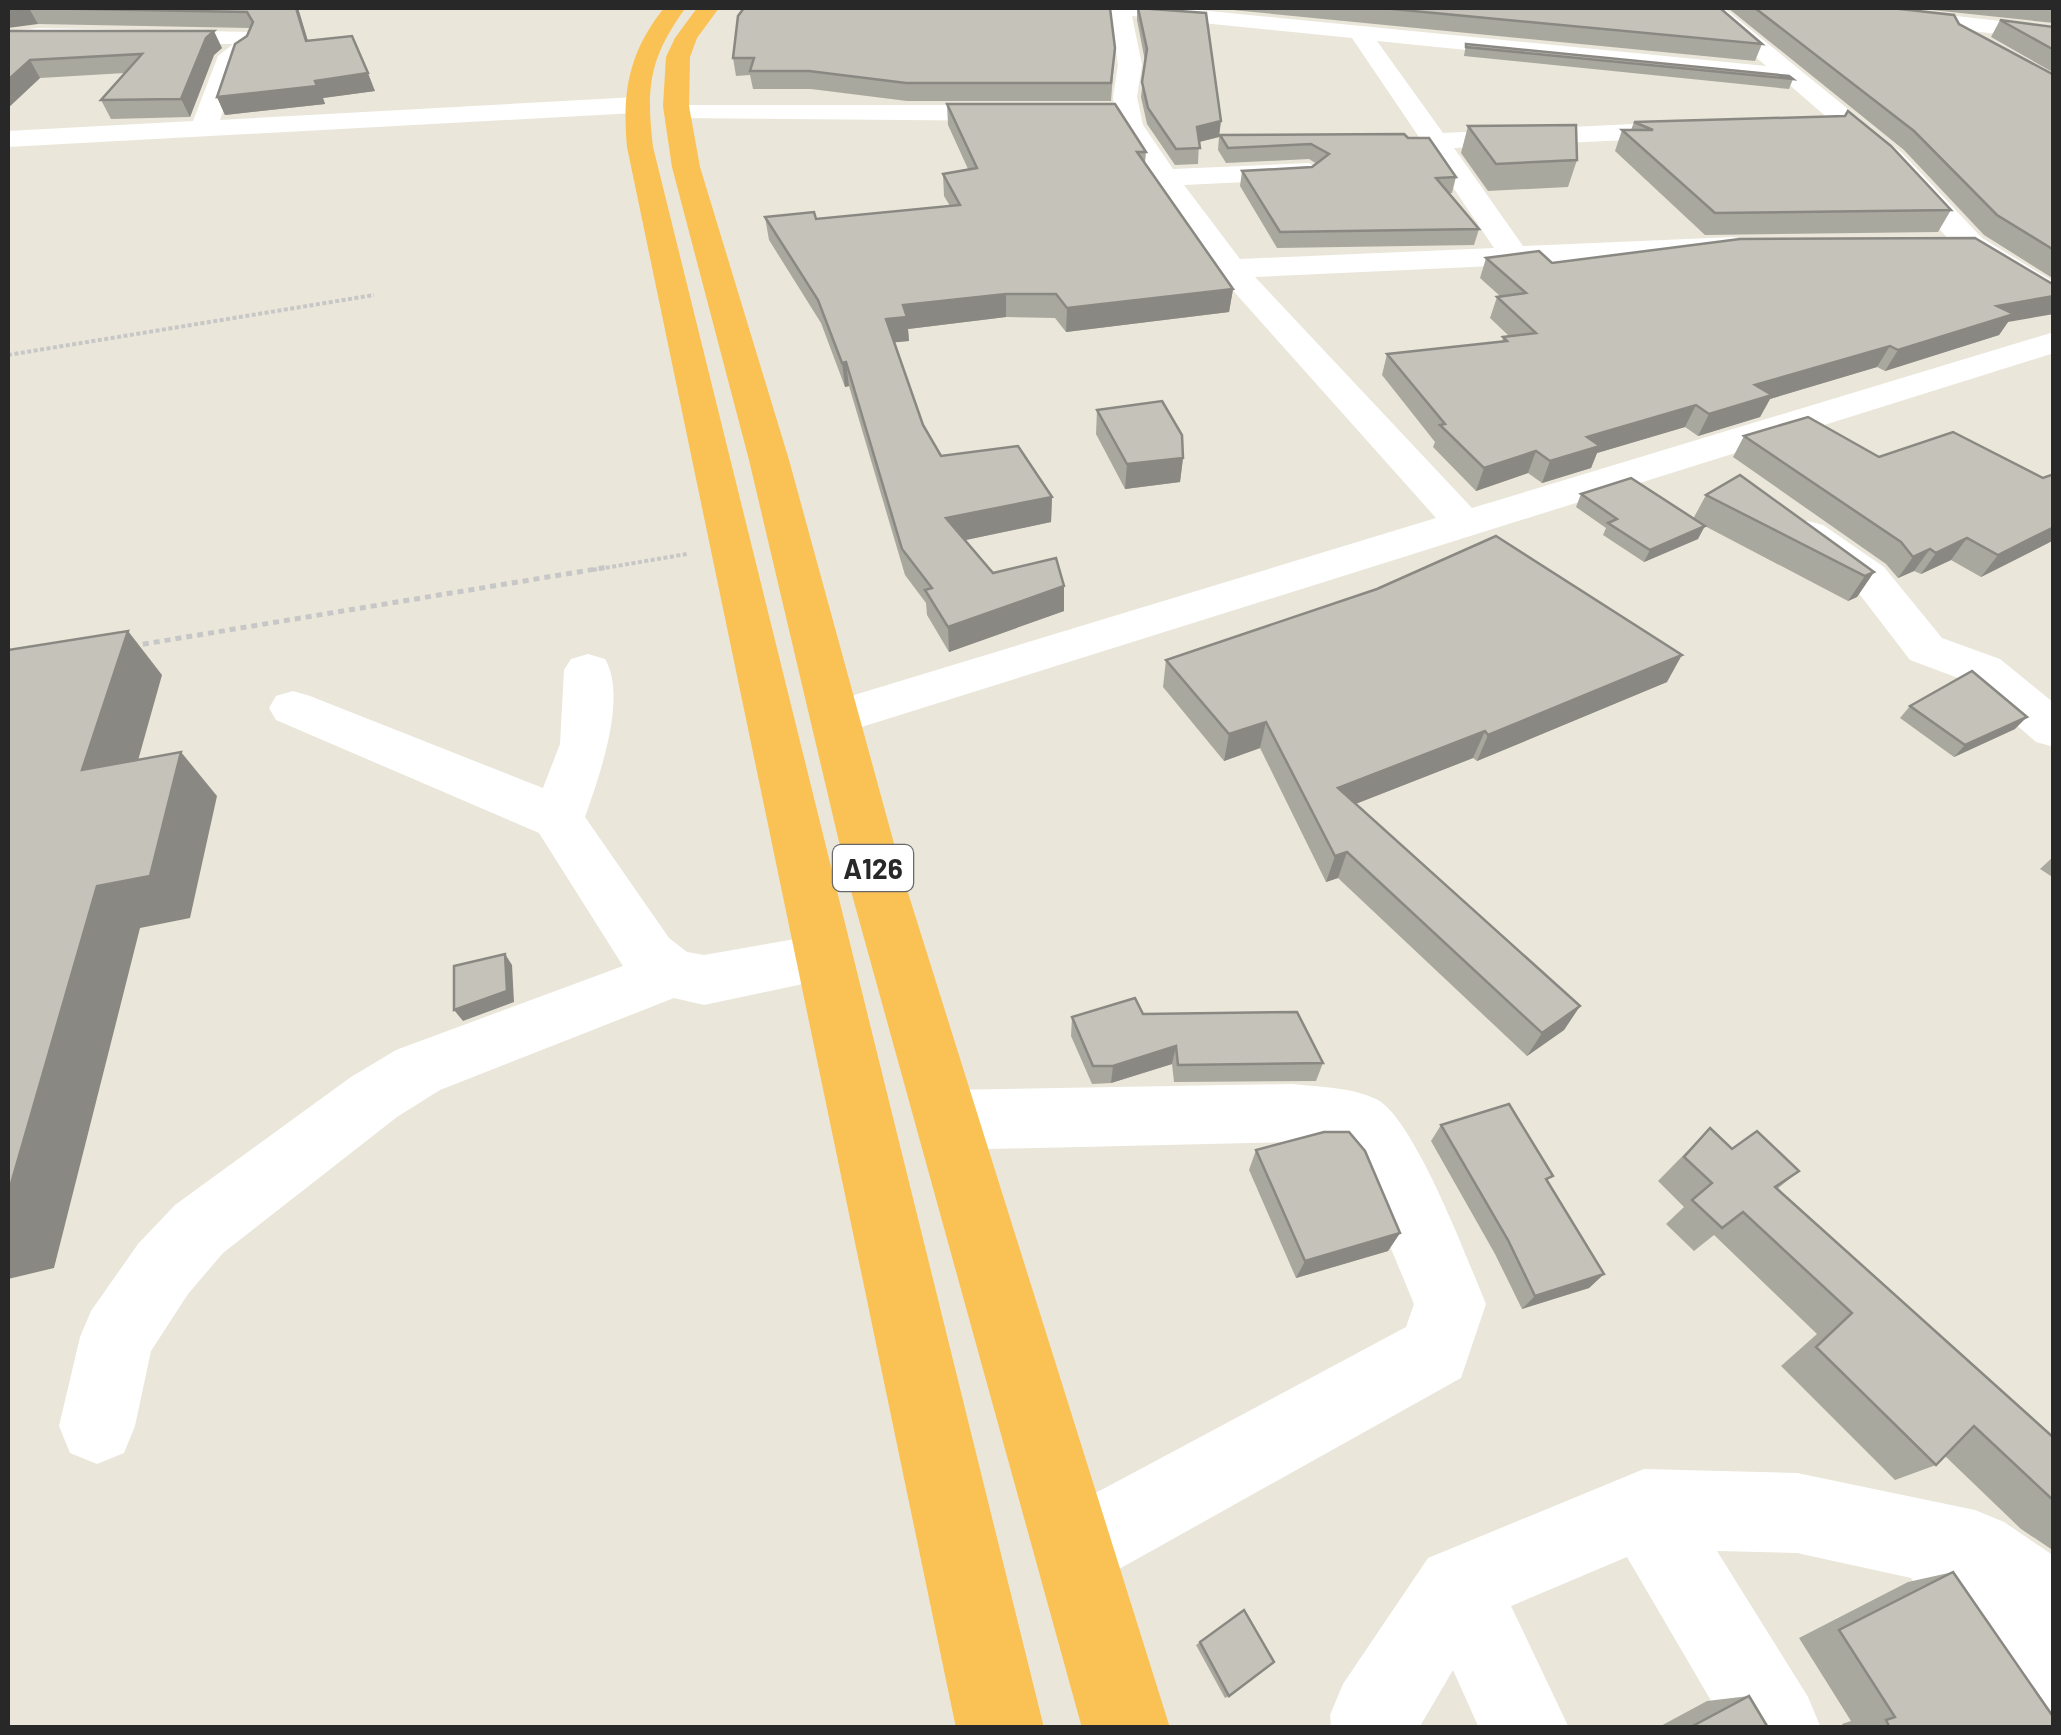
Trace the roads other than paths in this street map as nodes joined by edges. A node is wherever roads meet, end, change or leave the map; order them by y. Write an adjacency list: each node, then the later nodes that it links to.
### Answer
1 (674, 8): 14 (highway, A126)
2 (708, 8): 14 (highway, A126)
3 (1120, 8): 8 (street); 23 (street)
4 (1711, 8): 13 (street)
5 (1833, 8): 7 (street)
6 (62, 15): 10 (street)
7 (1940, 21): 9 (street); 12 (street)
8 (1360, 33): 13 (street); 21 (street)
9 (2054, 34)
10 (38, 35): 11 (street); 19 (street)
11 (8, 38)
12 (1988, 50)
13 (1793, 76): 16 (street)
14 (657, 108): 15 (street); 19 (street); 35 (highway, A126); 38 (highway, A126)
15 (1050, 113)
16 (1844, 120): 17 (street); 26 (street)
17 (1808, 122)
18 (1719, 128): 21 (street)
19 (204, 130): 20 (street)
20 (8, 139)
21 (1438, 141): 27 (street)
22 (1309, 171): 23 (street)
23 (1165, 178): 28 (street)
24 (1758, 245): 27 (street)
25 (1932, 245): 26 (street)
26 (1972, 245): 29 (street)
27 (1514, 256): 28 (street)
28 (1231, 269): 32 (street)
29 (2054, 296)
30 (2054, 342): 31 (street)
31 (1696, 454): 32 (street); 36 (street)
32 (1466, 526): 35 (street)
33 (588, 670): 37 (street)
34 (293, 708): 37 (street)
35 (835, 718): 40 (highway, A126)
36 (2054, 730)
37 (558, 819): 39 (street)
38 (824, 958): 39 (street); 48 (highway, A126)
39 (672, 974): 41 (street)
40 (947, 1120): 44 (highway, A126); 44 (street)
41 (97, 1426)
42 (1644, 1509): 43 (street); 45 (street); 52 (street)
43 (1936, 1543): 46 (street); 47 (street)
44 (1074, 1549): 49 (highway, A126)
45 (1457, 1587): 50 (street); 51 (street)
46 (2054, 1607)
47 (2054, 1716)
48 (1000, 1728)
49 (1126, 1728)
50 (1375, 1728)
51 (1525, 1728)
52 (1776, 1728)

